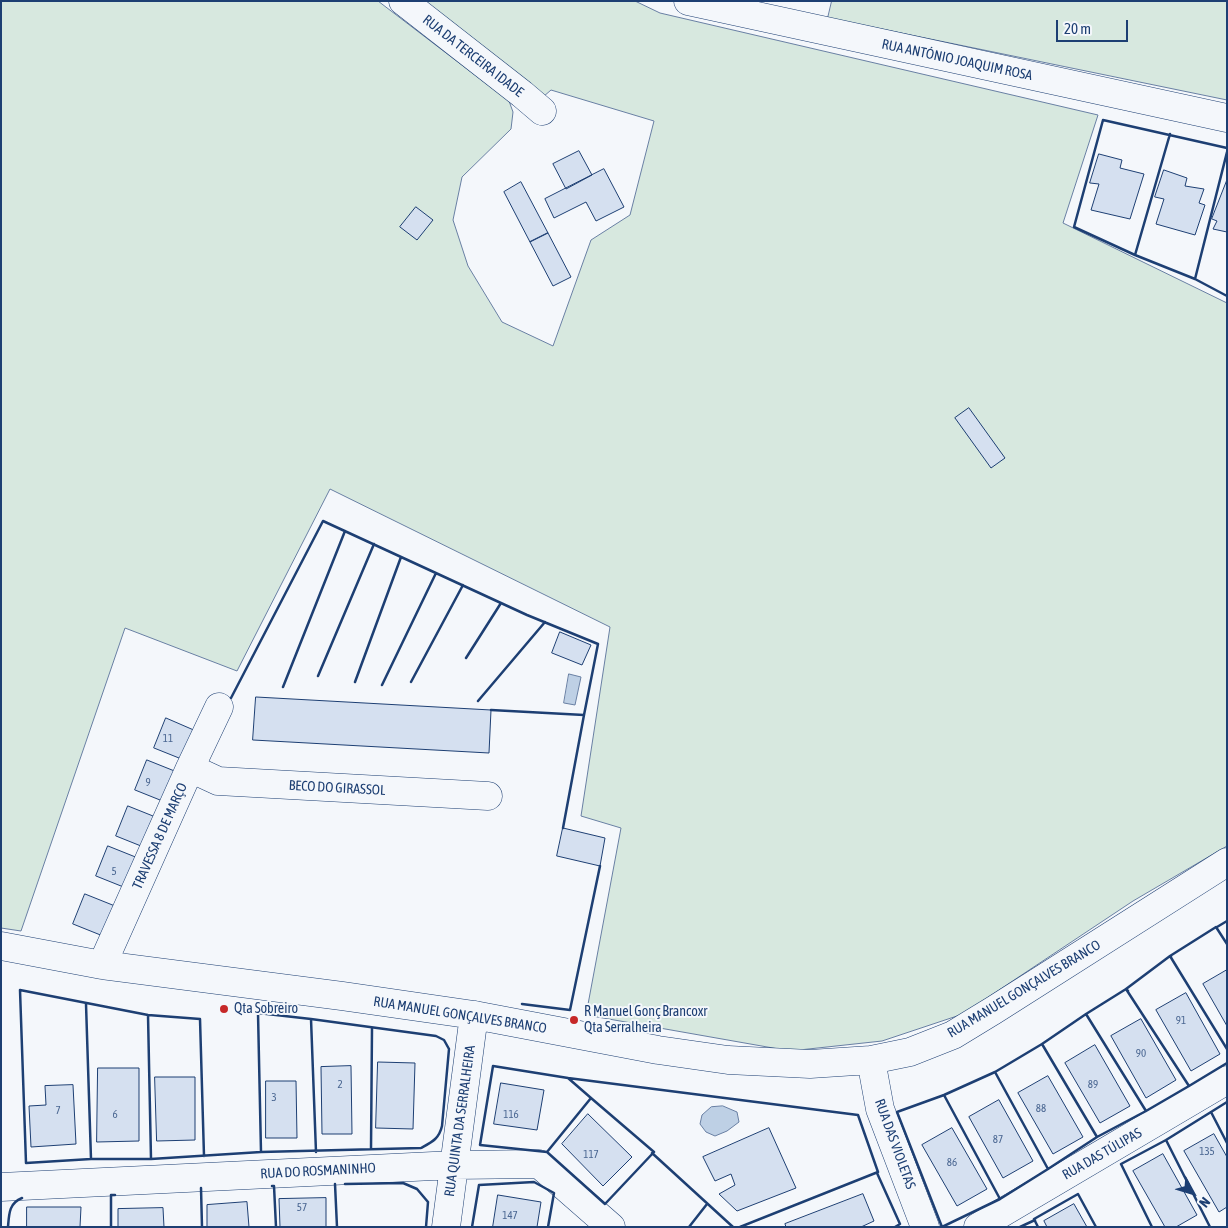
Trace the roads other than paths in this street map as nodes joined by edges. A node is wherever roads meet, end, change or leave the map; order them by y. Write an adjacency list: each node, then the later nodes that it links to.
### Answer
1 (403, 1): 3 (street, RUA DA TERCEIRA IDADE)
2 (688, 1): 4 (street, RUA ANTÓNIO JOAQUIM ROSA)
3 (542, 111)
4 (1227, 118)
5 (219, 707): 6 (street, TRAVESSA 8 DE MARÇO)
6 (190, 768): 7 (street, BECO DO GIRASSOL); 10 (street, TRAVESSA 8 DE MARÇO)
7 (488, 796)
8 (1227, 862): 12 (street, RUA MANUEL GONÇALVES BRANCO)
9 (1, 946): 10 (street, RUA MANUEL GONÇALVES BRANCO)
10 (102, 965): 11 (street, RUA MANUEL GONÇALVES BRANCO)
11 (474, 1015): 12 (street, RUA MANUEL GONÇALVES BRANCO); 14 (street, RUA QUINTA DA SERRALHEIRA)
12 (871, 1060): 18 (street, RUA DAS VIOLETAS)
13 (1227, 1080): 19 (street, RUA DAS TÚLIPAS)
14 (454, 1165): 15 (street, RUA DO ROSMANINHO); 16 (street, RUA QUINTA DA SERRALHEIRA); 17 (street, RUA DO ROSMANINHO)
15 (1, 1187)
16 (446, 1227)
17 (611, 1227)
18 (925, 1227)
19 (978, 1227)

